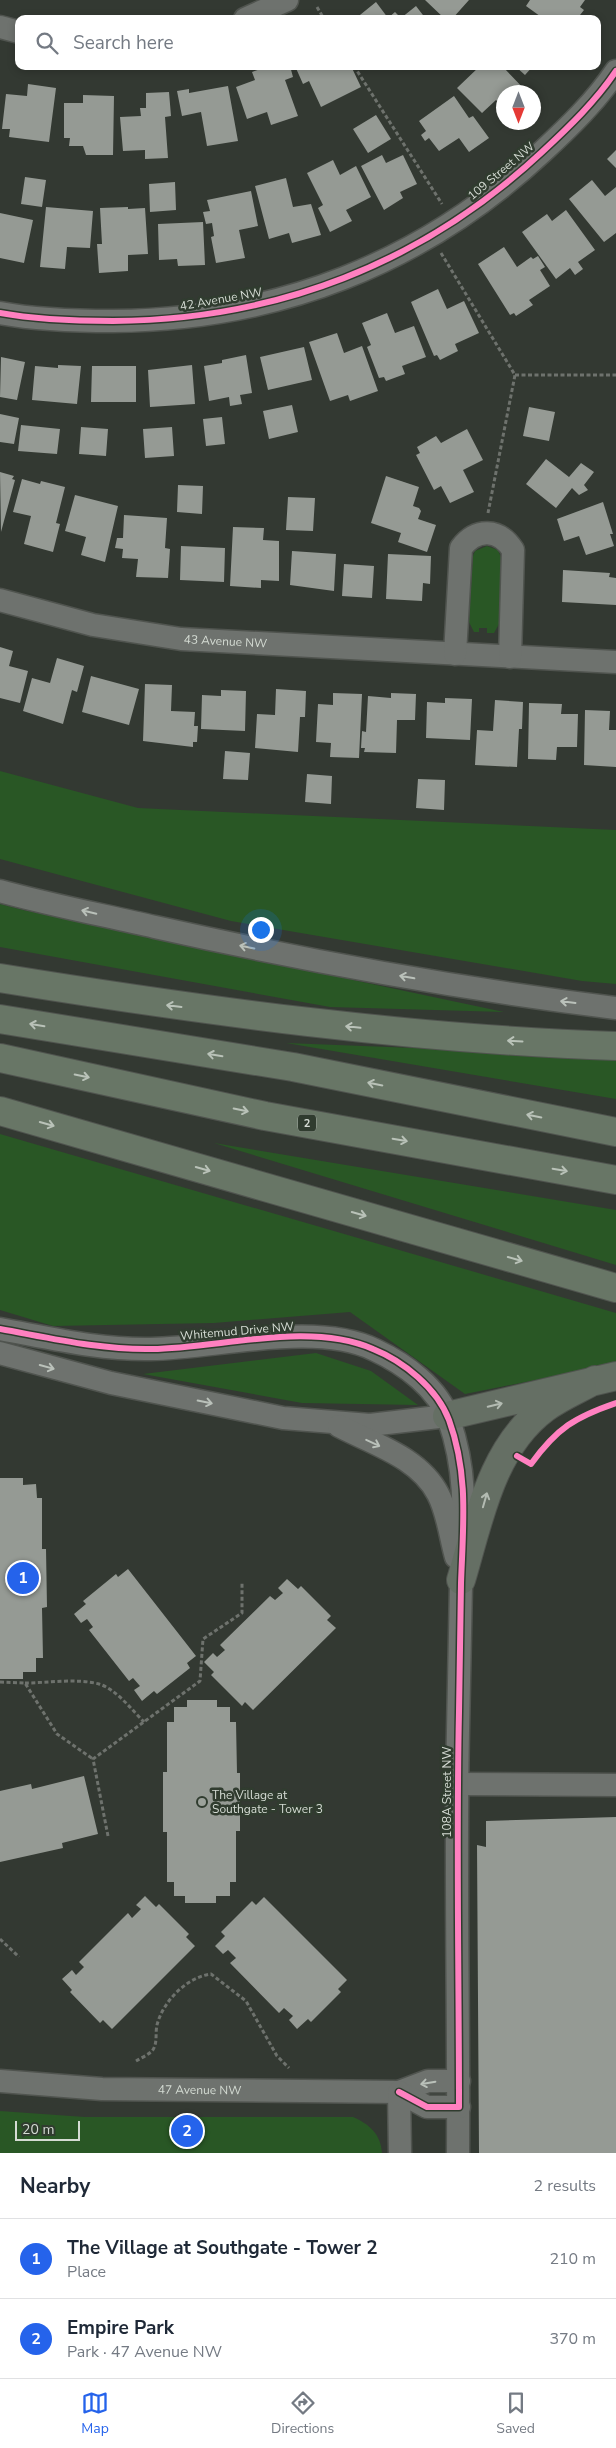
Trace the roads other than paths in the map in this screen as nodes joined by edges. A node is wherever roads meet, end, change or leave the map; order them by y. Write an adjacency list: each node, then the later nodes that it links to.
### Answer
1 (287, 0): 2 (street)
2 (254, 15)
3 (0, 27): 4 (street)
4 (15, 31)
5 (616, 71): 6 (street, 109 Street NW)
6 (436, 243): 7 (street, 42 Avenue NW)
7 (0, 313)
8 (0, 600): 9 (street, 43 Avenue NW)
9 (455, 654): 10 (street, 43 Avenue NW); 10 (street)
10 (510, 657): 11 (street, 43 Avenue NW)
11 (616, 662)
12 (0, 891): 14 (street, one-way to 12)
13 (0, 978): 16 (highway, one-way to 13)
14 (616, 1008)
15 (0, 1019): 19 (highway, one-way to 15)
16 (616, 1046)
17 (0, 1058): 20 (highway, 2, one-way to 20)
18 (0, 1111): 21 (highway, one-way to 21)
19 (616, 1132)
20 (616, 1180)
21 (616, 1288)
22 (0, 1329): 25 (street, Whitemud Drive NW)
23 (0, 1354): 26 (street, one-way to 26)
24 (606, 1378): 25 (main road, one-way to 24); 27 (main road, one-way to 24)
25 (448, 1416): 26 (street); 27 (street, 108A Street NW)
26 (329, 1422): 27 (street, one-way to 27)
27 (461, 1580): 28 (street, 108A Street NW)
28 (457, 1784): 29 (street); 31 (street, 108A Street NW)
29 (616, 1785)
30 (0, 2080): 32 (street, 47 Avenue NW)
31 (458, 2081): 32 (street, one-way to 32); 33 (street, 108A Street NW)
32 (400, 2092): 33 (street); 34 (street)
33 (458, 2107): 35 (street, 108A Street NW)
34 (400, 2153)
35 (458, 2153)

